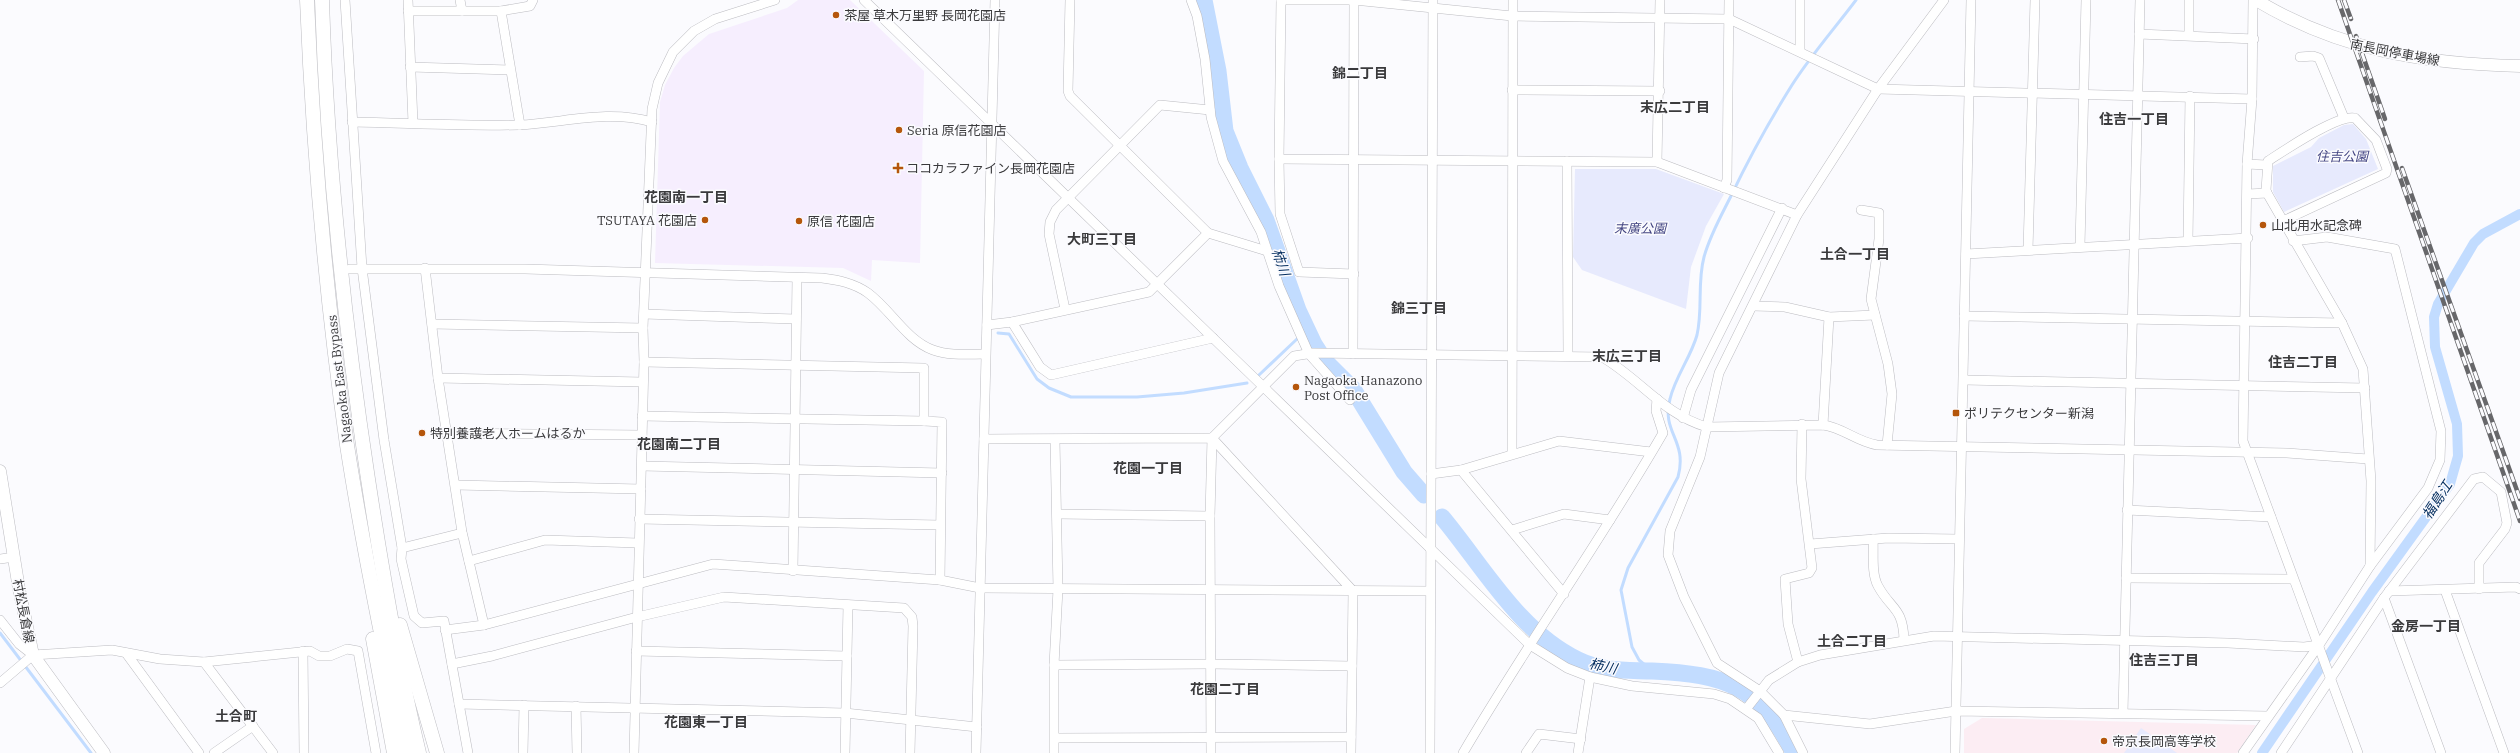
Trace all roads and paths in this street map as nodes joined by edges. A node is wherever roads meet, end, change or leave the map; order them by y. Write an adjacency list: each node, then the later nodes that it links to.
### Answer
1 (307, 0): 133 (highway, Nagaoka East Bypass)
2 (322, 0): 170 (highway, Nagaoka East Bypass)
3 (345, 0): 51 (street)
4 (408, 0): 26 (street)
5 (460, 0): 27 (street)
6 (533, 0): 28 (street)
7 (775, 0): 52 (street)
8 (864, 0): 54 (street)
9 (995, 0): 54 (street)
10 (1070, 0): 56 (street)
11 (1191, 0): 49 (street)
12 (1282, 0): 13 (street); 57 (street)
13 (1354, 0): 25 (street); 59 (street)
14 (1513, 0): 29 (street)
15 (1660, 0): 30 (street)
16 (1729, 0): 31 (street)
17 (1800, 0): 35 (street)
18 (1944, 0): 40 (street)
19 (1971, 0): 43 (street)
20 (2034, 0): 44 (street)
21 (2086, 0): 45 (street)
22 (2140, 0): 32 (street)
23 (2189, 0): 33 (street)
24 (2254, 0): 34 (street); 37 (main road, 南長岡停車場線)
25 (1433, 4): 29 (street); 58 (street)
26 (408, 11): 27 (street); 38 (street)
27 (462, 11): 28 (street)
28 (500, 11): 39 (street)
29 (1512, 16): 30 (street); 41 (street)
30 (1660, 18): 31 (street); 42 (street)
31 (1729, 19): 35 (street); 65 (street)
32 (2139, 34): 33 (street); 47 (street)
33 (2189, 35): 34 (street)
34 (2254, 39): 48 (street)
35 (1803, 52): 40 (street)
36 (2300, 57): 50 (street)
37 (2520, 66)
38 (410, 67): 39 (street); 53 (street)
39 (510, 70): 55 (street)
40 (1878, 89): 43 (street); 71 (street)
41 (1512, 90): 42 (street); 60 (street)
42 (1660, 91): 62 (street)
43 (1969, 91): 44 (street); 81 (street)
44 (2032, 93): 45 (street); 79 (street)
45 (2084, 95): 47 (street); 78 (street)
46 (2190, 96): 47 (street); 48 (street); 75 (street)
47 (2138, 97): 77 (street)
48 (2252, 100): 63 (street)
49 (1210, 110): 56 (street); 80 (street)
50 (2344, 118): 64 (street); 72 (street)
51 (352, 122): 53 (street); 83 (street)
52 (652, 122): 55 (street); 85 (street)
53 (413, 123): 55 (street)
54 (991, 123): 68 (street); 101 (street)
55 (520, 125)
56 (1119, 146): 68 (street); 73 (street)
57 (1279, 159): 59 (street); 86 (street)
58 (1433, 159): 59 (street); 60 (street); 104 (street)
59 (1354, 161): 86 (street)
60 (1512, 161): 61 (street); 109 (street)
61 (1567, 161): 62 (street); 108 (street)
62 (1657, 162): 65 (street)
63 (2247, 164): 64 (street); 67 (street)
64 (2266, 165): 66 (street)
65 (1725, 188): 69 (street)
66 (2267, 193): 67 (street); 72 (street)
67 (2248, 194): 74 (street)
68 (1070, 198): 88 (street); 90 (street)
69 (1782, 208): 71 (street); 122 (street)
70 (1861, 210): 92 (street)
71 (1797, 215): 89 (street)
72 (2283, 221): 76 (street)
73 (1208, 233): 80 (street); 88 (street)
74 (2248, 238): 75 (street); 98 (street)
75 (2188, 241): 77 (street)
76 (2294, 241): 100 (street); 168 (street)
77 (2134, 245): 78 (street); 96 (street)
78 (2080, 246): 79 (street)
79 (2028, 250): 81 (street)
80 (1267, 251): 106 (street)
81 (1966, 254): 93 (street)
82 (350, 268): 83 (street)
83 (362, 268): 84 (street); 163 (street)
84 (425, 268): 85 (street); 99 (street)
85 (645, 272): 87 (street); 91 (street)
86 (1354, 274): 107 (street)
87 (797, 278): 95 (street); 105 (street)
88 (1158, 284): 90 (street); 103 (street)
89 (1753, 306): 94 (street); 127 (street)
90 (1065, 309): 97 (street)
91 (644, 314): 95 (street); 102 (street)
92 (1876, 315): 94 (street); 134 (street)
93 (1964, 316): 96 (street); 113 (street)
94 (1829, 317): 126 (street)
95 (796, 319): 111 (street)
96 (2131, 321): 98 (street); 115 (street)
97 (1012, 322): 101 (street); 103 (street)
98 (2246, 323): 100 (street); 117 (street)
99 (432, 324): 102 (street); 112 (street)
100 (2342, 324): 118 (street)
101 (986, 325): 105 (street)
102 (643, 328): 110 (street)
103 (1213, 338): 116 (street)
104 (1432, 353): 107 (street); 109 (street); 146 (street)
105 (985, 354): 131 (street)
106 (1311, 354): 107 (street); 116 (street); 120 (street)
107 (1353, 354)
108 (1568, 355): 109 (street); 119 (street)
109 (1511, 356): 139 (street)
110 (644, 362): 111 (street); 114 (street)
111 (795, 366): 123 (street); 124 (street)
112 (438, 378): 114 (street); 128 (street)
113 (1964, 380): 115 (street); 135 (street)
114 (643, 382): 121 (street)
115 (2129, 382): 117 (street); 136 (street)
116 (1263, 386): 130 (street); 164 (street)
117 (2244, 387): 118 (street); 138 (street)
118 (2365, 388): 140 (street)
119 (1657, 399): 122 (street); 137 (street)
120 (1350, 400)
121 (642, 416): 123 (street); 129 (street)
122 (1680, 417): 127 (street)
123 (794, 419): 124 (street); 144 (street)
124 (924, 421): 145 (street)
125 (1802, 424): 126 (street); 127 (street); 162 (street)
126 (1823, 425): 134 (street)
127 (1706, 427): 209 (street)
128 (447, 433): 129 (street); 147 (street)
129 (642, 435): 141 (street)
130 (1212, 438): 132 (street); 151 (street); 181 (street)
131 (984, 439): 132 (street); 175 (street)
132 (1055, 440): 150 (street)
133 (347, 445): 233 (highway); 234 (highway, Nagaoka East Bypass)
134 (1887, 445): 135 (street)
135 (1962, 447): 136 (street); 160 (street)
136 (2128, 451): 138 (street); 149 (street)
137 (1651, 452): 139 (street); 154 (street)
138 (2247, 453): 140 (street); 152 (street)
139 (1512, 454): 142 (street)
140 (2368, 459): 168 (street)
141 (642, 466): 144 (street); 148 (street)
142 (1461, 470): 146 (street); 157 (street)
143 (0, 471): 165 (main road, 村松長倉線)
144 (794, 471): 145 (street); 155 (street)
145 (942, 473): 156 (street)
146 (1432, 474): 164 (street)
147 (456, 485): 148 (street); 158 (street)
148 (641, 489): 153 (street)
149 (2127, 510): 152 (street); 171 (street)
150 (1058, 514): 151 (street); 176 (street)
151 (1210, 516): 179 (street)
152 (2271, 517): 172 (street)
153 (639, 519): 155 (street); 161 (street)
154 (1610, 520): 157 (street); 183 (street)
155 (793, 523): 156 (street); 169 (street)
156 (940, 525): 173 (street)
157 (1512, 530): 183 (street)
158 (462, 533): 163 (street); 167 (street)
159 (1873, 539): 160 (street); 162 (street); 192 (street)
160 (1959, 539): 190 (street)
161 (638, 543): 167 (street); 174 (street)
162 (1810, 544): 201 (street)
163 (402, 548): 189 (street)
164 (1432, 552): 182 (street); 191 (street)
165 (14, 557): 166 (street); 198 (main road, 村松長倉線)
166 (0, 559)
167 (469, 561): 188 (street)
168 (2370, 566): 194 (street)
169 (793, 571): 173 (street); 174 (street)
170 (383, 578): 235 (highway, Nagaoka East Bypass); 236 (highway)
171 (2126, 578): 172 (street); 193 (street)
172 (2293, 579): 194 (street)
173 (940, 580): 175 (street)
174 (637, 584): 186 (street); 188 (street)
175 (980, 588): 176 (street); 222 (street)
176 (1058, 589): 179 (street); 204 (street)
177 (2479, 589): 178 (street); 180 (street); 184 (street)
178 (2520, 589)
179 (1210, 590): 181 (street); 203 (street)
180 (2444, 590): 184 (street); 258 (street)
181 (1352, 591): 182 (street); 205 (street)
182 (1430, 591): 247 (street)
183 (1564, 594): 191 (street)
184 (2387, 595): 206 (street); 257 (street)
185 (848, 605): 186 (street); 199 (street); 220 (street)
186 (637, 617): 196 (street); 202 (street)
187 (0, 620): 198 (street)
188 (484, 625): 189 (street)
189 (445, 630): 202 (street)
190 (1957, 636): 192 (street); 193 (street); 215 (street)
191 (1535, 637): 207 (street); 248 (street)
192 (1904, 640): 201 (street)
193 (2124, 640): 194 (street); 217 (street)
194 (2319, 648): 206 (street); 219 (street)
195 (303, 651): 200 (street); 231 (street); 232 (street)
196 (636, 651): 199 (street); 214 (street)
197 (126, 653): 198 (street); 200 (street); 228 (street)
198 (33, 655): 208 (street); 227 (main road, 村松長倉線)
199 (847, 656): 216 (street)
200 (204, 662): 221 (street)
201 (1798, 662): 209 (street)
202 (452, 664): 210 (street)
203 (1210, 664): 204 (street); 205 (street); 223 (street)
204 (1054, 666): 225 (street)
205 (1352, 666): 224 (street)
206 (2330, 676): 255 (street); 256 (street)
207 (1590, 677): 213 (street); 226 (street)
208 (0, 683)
209 (1760, 692): 213 (street); 218 (street)
210 (459, 704): 211 (street); 237 (street)
211 (524, 705): 212 (street); 238 (street)
212 (576, 706): 214 (street); 239 (street)
213 (1749, 706): 251 (street)
214 (635, 707): 216 (street); 240 (street)
215 (1956, 711): 217 (street); 218 (street); 253 (street)
216 (845, 713): 220 (street); 241 (street)
217 (2123, 713): 219 (street)
218 (1784, 715): 252 (street)
219 (2268, 716): 254 (street)
220 (910, 720): 222 (street); 242 (street)
221 (253, 726): 229 (street); 230 (street)
222 (977, 727): 243 (street)
223 (1211, 736): 224 (street); 225 (street); 245 (street)
224 (1351, 737): 246 (street)
225 (1055, 738): 244 (street)
226 (1581, 739): 249 (street); 250 (street)
227 (104, 753)
228 (198, 753)
229 (214, 753)
230 (273, 753)
231 (304, 753)
232 (376, 753)
233 (394, 753)
234 (406, 753)
235 (419, 753)
236 (437, 753)
237 (468, 753)
238 (523, 753)
239 (576, 753)
240 (634, 753)
241 (845, 753)
242 (910, 753)
243 (976, 753)
244 (1054, 753)
245 (1211, 753)
246 (1351, 753)
247 (1430, 753)
248 (1463, 753)
249 (1526, 753)
250 (1578, 753)
251 (1779, 753)
252 (1803, 753)
253 (1955, 753)
254 (2243, 753)
255 (2281, 753)
256 (2358, 753)
257 (2441, 753)
258 (2504, 753)

